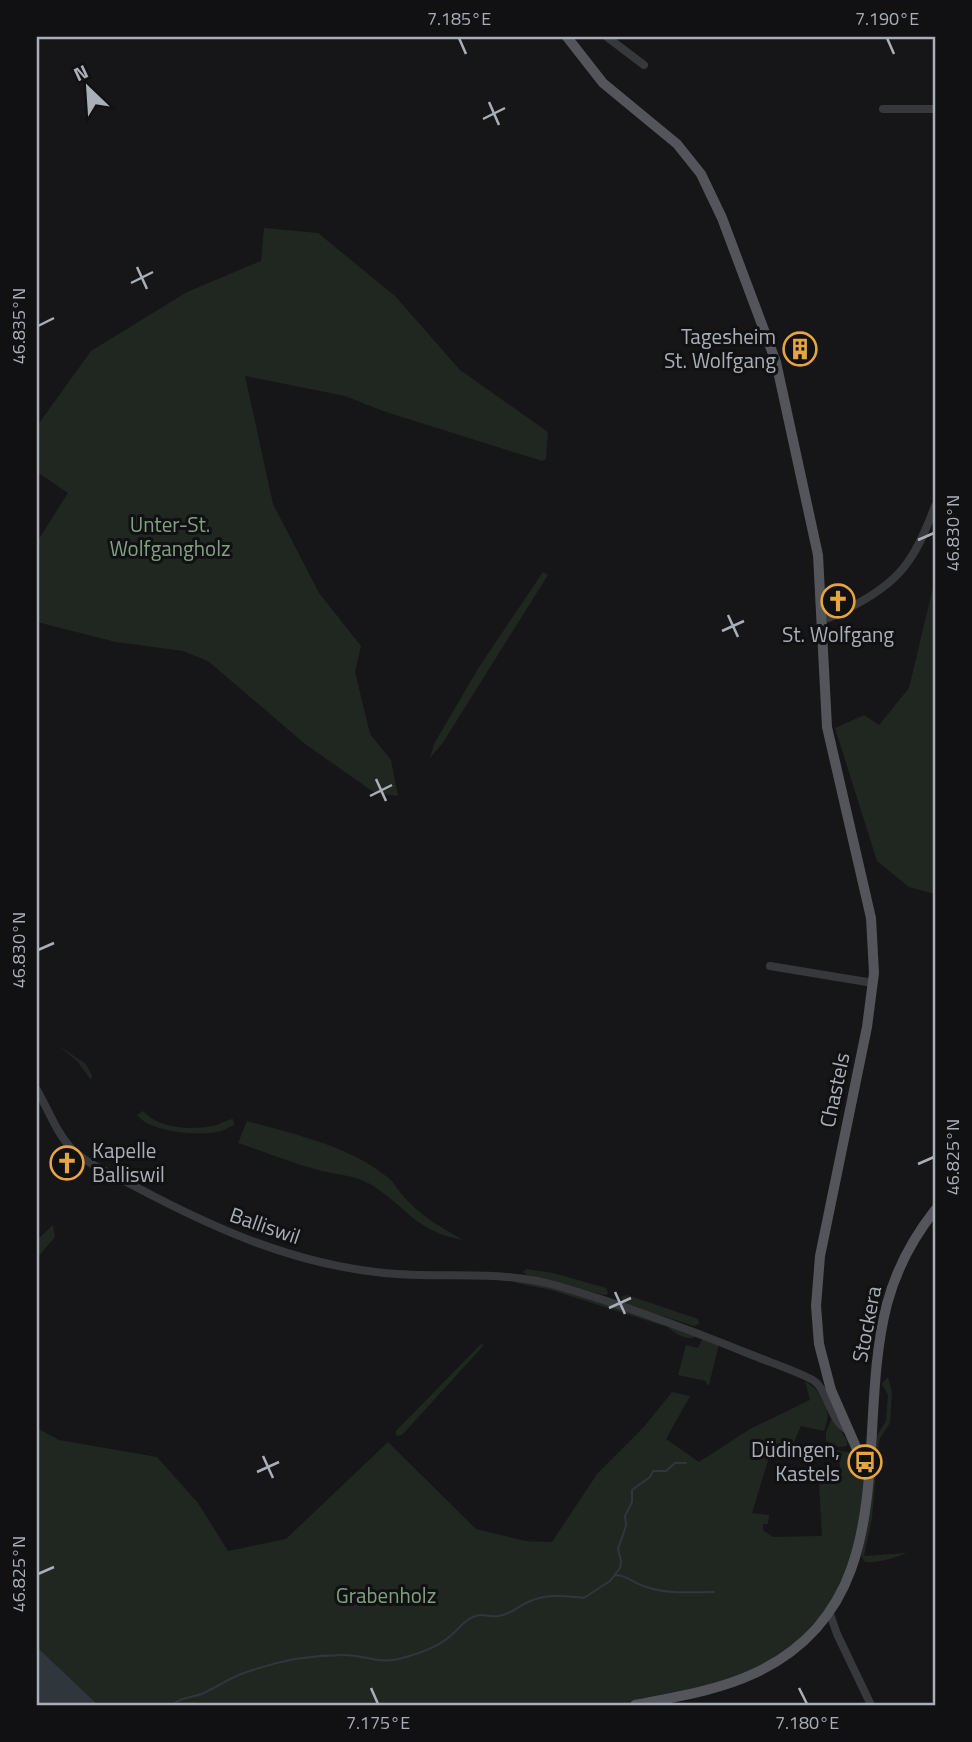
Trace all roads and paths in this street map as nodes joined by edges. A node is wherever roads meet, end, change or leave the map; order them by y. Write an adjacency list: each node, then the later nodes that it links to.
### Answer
1 (567, 37): 9 (main road)
2 (607, 37): 3 (street)
3 (644, 65)
4 (883, 109): 5 (street)
5 (935, 109)
6 (935, 506): 8 (street)
7 (912, 567): 8 (street)
8 (901, 573): 9 (street)
9 (822, 620): 11 (main road, Chastels)
10 (770, 966): 11 (street)
11 (873, 983): 15 (main road, Chastels)
12 (37, 1090): 14 (street, Balliswil)
13 (935, 1210): 16 (main road, Stockera)
14 (533, 1280): 15 (street, Chastels)
15 (847, 1430): 17 (main road, Chastels)
16 (872, 1438): 17 (main road); 18 (main road, Stockera)
17 (853, 1442): 18 (main road, Chastels)
18 (870, 1457): 19 (main road, Stockera)
19 (829, 1611): 20 (main road, Stockera); 21 (street)
20 (635, 1705)
21 (871, 1705)

